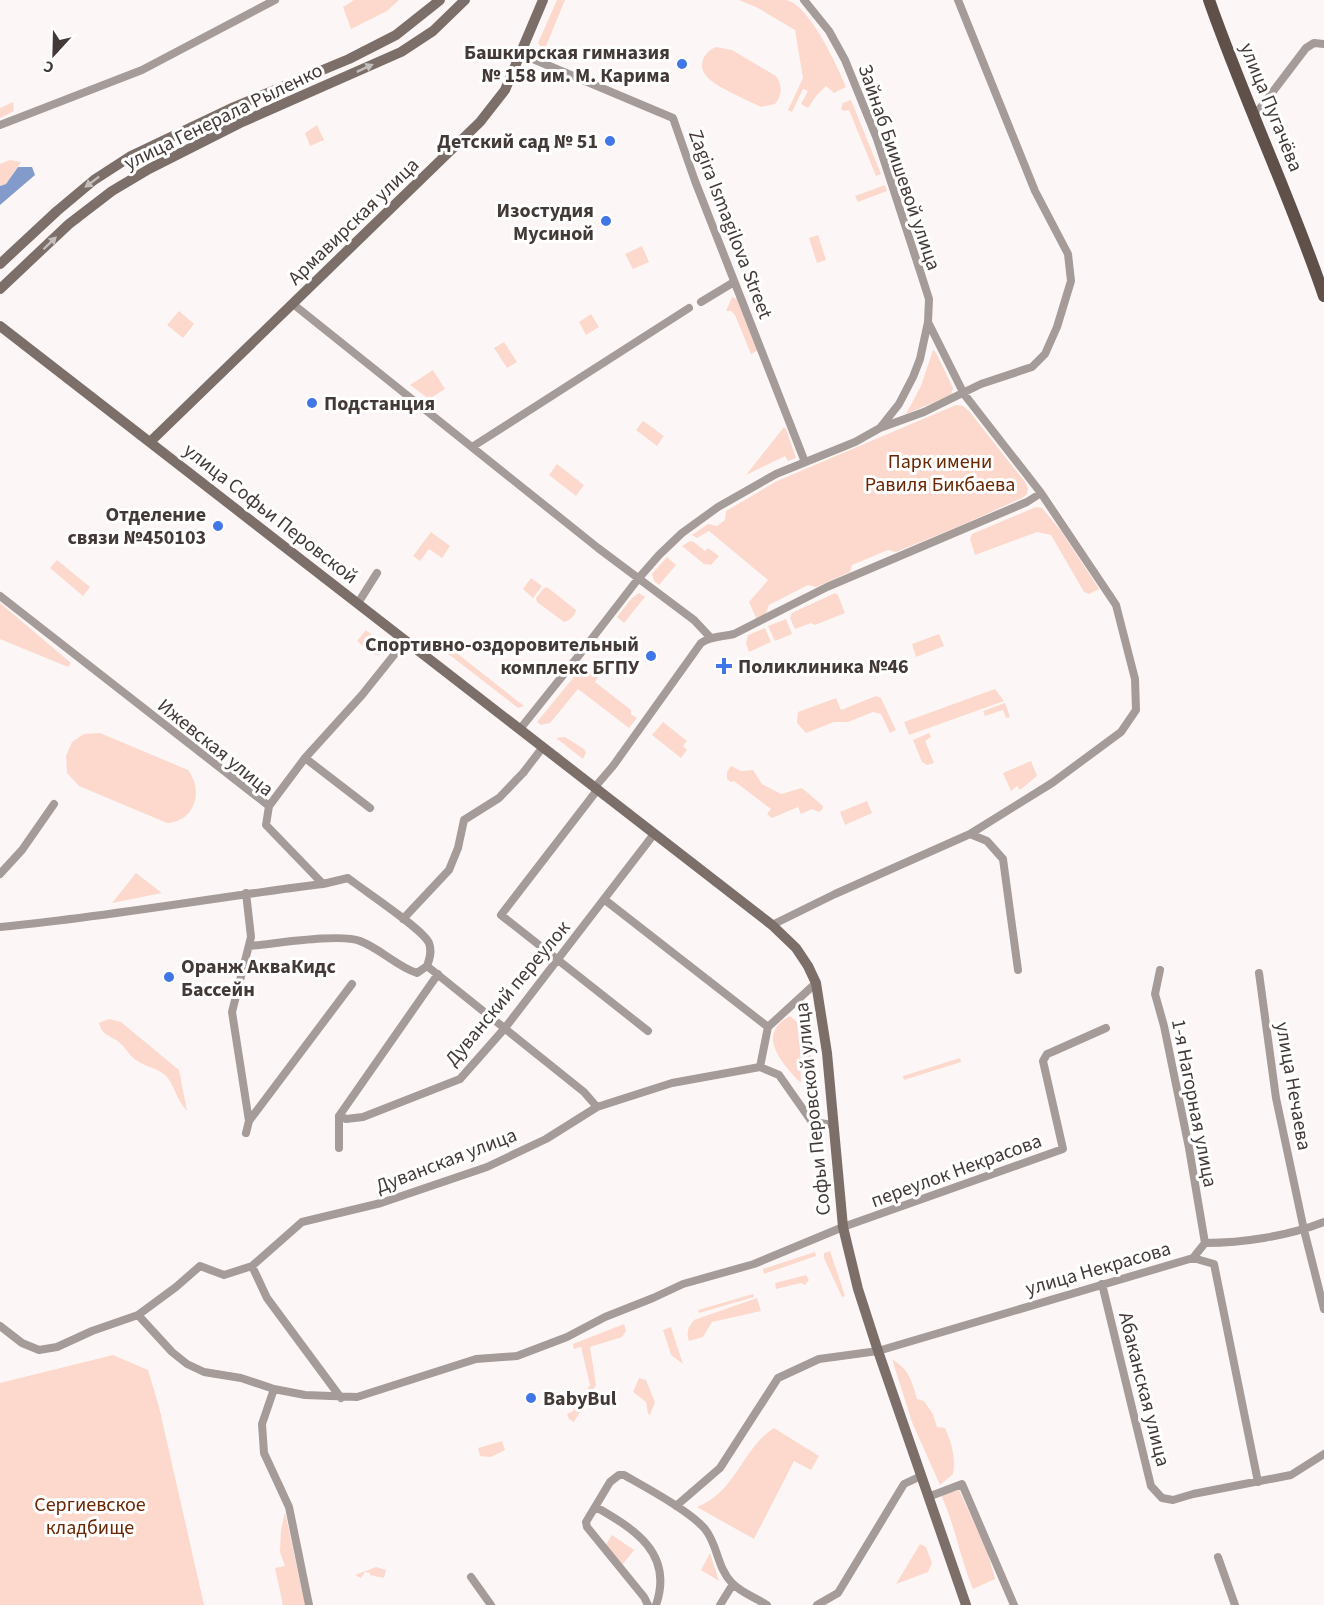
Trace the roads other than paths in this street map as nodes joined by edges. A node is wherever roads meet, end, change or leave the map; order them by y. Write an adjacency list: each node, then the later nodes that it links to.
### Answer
1 (275, 0): 11 (street)
2 (440, 0): 12 (main road, улица Генерала Рыленко, one-way to 12)
3 (465, 0): 14 (main road, улица Генерала Рыленко, one-way to 3)
4 (543, 0): 9 (main road, Армавирская улица)
5 (804, 0): 19 (street, Зайнаб Биишевой улица)
6 (958, 0): 21 (street)
7 (1209, 0): 10 (main road, улица Пугачёва)
8 (1324, 44): 10 (street)
9 (521, 54): 13 (street, Zagira Ismagilova Street); 17 (main road, Армавирская улица)
10 (1255, 115): 15 (main road, улица Пугачёва)
11 (0, 125)
12 (0, 264)
13 (734, 282): 16 (street); 25 (street, Zagira Ismagilova Street)
14 (4, 286)
15 (1324, 296)
16 (701, 302)
17 (293, 304): 23 (main road, Армавирская улица); 24 (street)
18 (689, 308): 24 (street)
19 (928, 322): 21 (street, Зайнаб Биишевой улица); 22 (street, Зайнаб Биишевой улица)
20 (1, 327): 23 (main road, улица Софьи Перовской)
21 (964, 394): 22 (street); 26 (street, Зайнаб Биишевой улица)
22 (880, 428): 25 (street, Зайнаб Биишевой улица)
23 (151, 441): 30 (main road, улица Софьи Перовской)
24 (472, 447): 28 (street)
25 (805, 462): 28 (street, Зайнаб Биишевой улица)
26 (1041, 493): 31 (street); 41 (street, Зайнаб Биишевой улица)
27 (377, 573): 30 (street)
28 (638, 579): 31 (street); 33 (street, Зайнаб Биишевой улица)
29 (0, 596): 38 (street, Ижевская улица)
30 (358, 603): 32 (main road, улица Софьи Перовской)
31 (710, 637): 36 (street)
32 (406, 640): 33 (main road, улица Софьи Перовской); 35 (street)
33 (520, 729): 34 (main road, Софьи Перовской улица)
34 (543, 747): 36 (main road, Софьи Перовской улица); 46 (street)
35 (305, 758): 38 (street); 39 (street)
36 (597, 788): 40 (main road, Софьи Перовской улица); 50 (street)
37 (54, 804): 42 (street)
38 (269, 806): 43 (street, Ижевская улица)
39 (370, 808)
40 (654, 834): 45 (street, Дуванский переулок); 47 (main road, Софьи Перовской улица)
41 (970, 834): 47 (street, Зайнаб Биишевой улица); 52 (street)
42 (0, 874)
43 (323, 884): 44 (street); 46 (street)
44 (246, 893): 48 (street); 49 (street)
45 (605, 900): 50 (street, Дуванский переулок); 59 (street)
46 (403, 919): 51 (street)
47 (772, 925): 56 (main road, Софьи Перовской улица)
48 (0, 927)
49 (249, 946): 51 (street); 65 (street)
50 (557, 960): 58 (street, Дуванский переулок); 61 (street)
51 (427, 966): 55 (street)
52 (1018, 970)
53 (1160, 970): 72 (street, 1-я Нагорная улица)
54 (1258, 972): 71 (street, улица Нечаева)
55 (438, 974): 58 (street); 64 (street)
56 (816, 983): 59 (street); 66 (main road, Софьи Перовской улица)
57 (352, 984): 65 (street)
58 (505, 1028): 63 (street); 64 (street, Дуванский переулок)
59 (768, 1028): 62 (street)
60 (1106, 1028): 70 (street, переулок Некрасова)
61 (648, 1031)
62 (760, 1067): 63 (street, Дуванская улица); 66 (street)
63 (597, 1107): 74 (street, Дуванская улица)
64 (339, 1116): 68 (street)
65 (249, 1121): 67 (street)
66 (834, 1125): 70 (main road, Софьи Перовской улица)
67 (246, 1133)
68 (339, 1148)
69 (1324, 1222): 71 (street)
70 (843, 1227): 79 (main road, Софьи Перовской улица); 81 (street)
71 (1304, 1230): 72 (street); 76 (street, улица Нечаева)
72 (1205, 1243): 73 (street, улица Некрасова)
73 (1193, 1258): 75 (street, улица Некрасова); 84 (street)
74 (252, 1266): 77 (street, Дуванская улица); 81 (street)
75 (1102, 1284): 79 (street, улица Некрасова); 84 (street, Абаканская улица)
76 (1324, 1309)
77 (138, 1315): 78 (street); 80 (street)
78 (0, 1326)
79 (878, 1351): 83 (main road, Софьи Перовской улица); 86 (street, улица Некрасова)
80 (274, 1389): 81 (street); 91 (street)
81 (341, 1398)
82 (1324, 1454): 84 (street)
83 (921, 1476): 85 (main road, Софьи Перовской улица); 97 (street)
84 (1258, 1482)
85 (928, 1497): 98 (main road, Софьи Перовской улица); 99 (street)
86 (676, 1506): 87 (street); 90 (street)
87 (596, 1507): 93 (street); 94 (street)
88 (1218, 1557): 100 (street)
89 (471, 1577): 92 (street)
90 (733, 1584): 95 (street); 96 (street)
91 (309, 1605)
92 (491, 1605)
93 (648, 1605)
94 (656, 1605)
95 (720, 1605)
96 (767, 1605)
97 (817, 1605)
98 (966, 1605)
99 (1014, 1605)
100 (1235, 1605)

